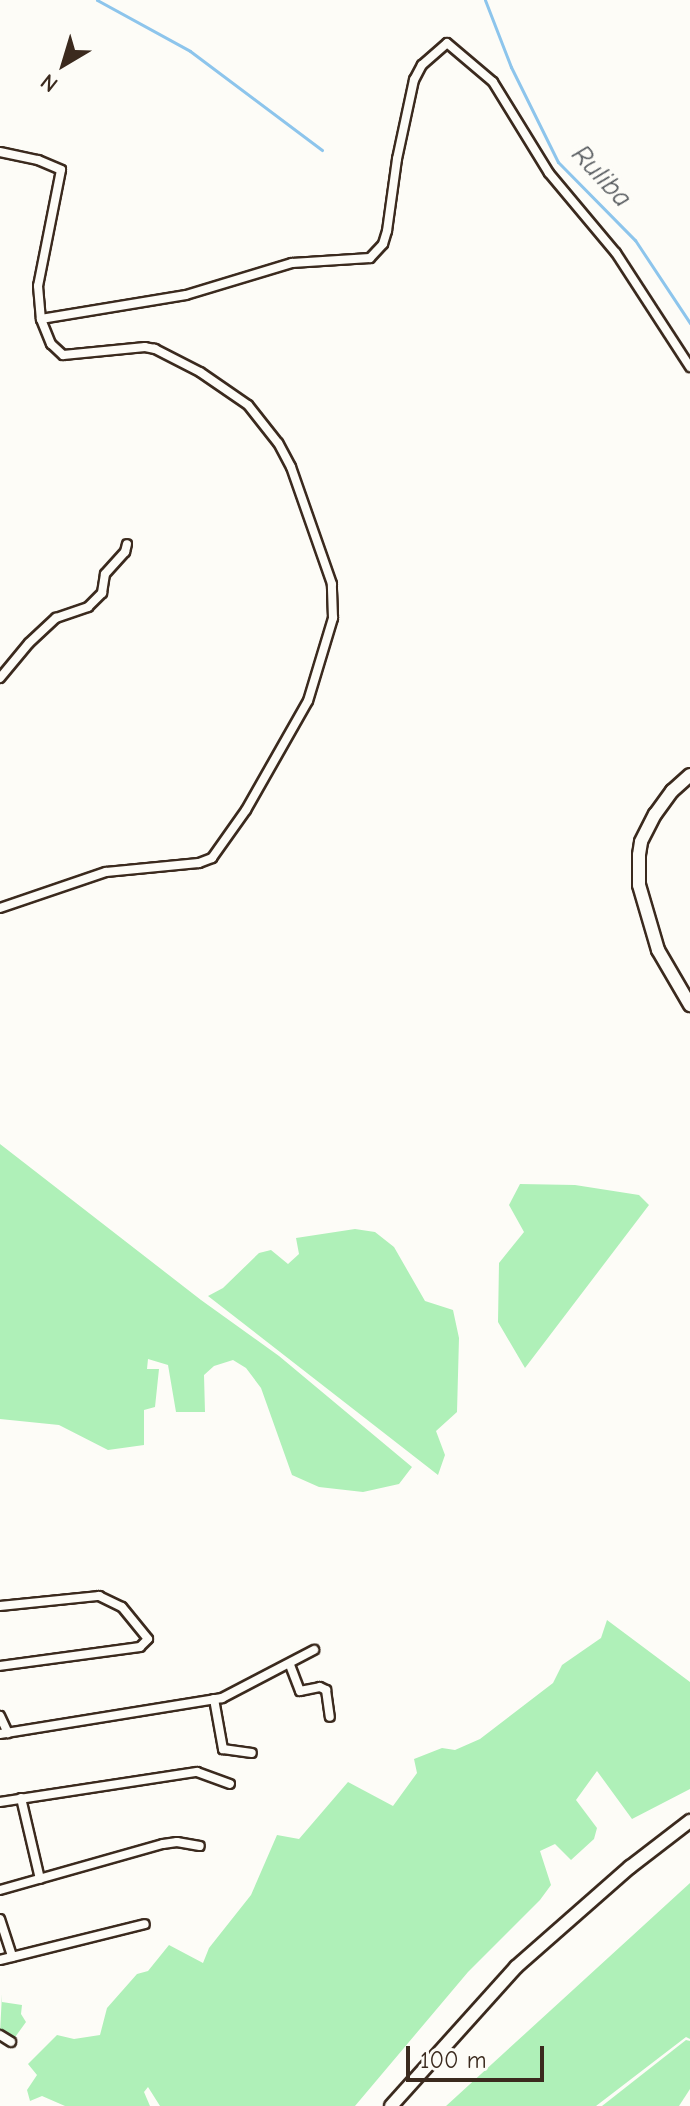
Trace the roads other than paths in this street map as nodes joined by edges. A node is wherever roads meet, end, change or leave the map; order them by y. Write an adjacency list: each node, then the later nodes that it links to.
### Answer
1 (0, 152): 2 (street)
2 (41, 319): 3 (street); 7 (street)
3 (690, 367)
4 (127, 544): 5 (street)
5 (0, 678)
6 (690, 775): 8 (main road)
7 (0, 908)
8 (690, 1005)
9 (0, 1606): 12 (street)
10 (314, 1650): 11 (street)
11 (290, 1665): 13 (street); 15 (street)
12 (0, 1666)
13 (214, 1699): 16 (street); 17 (street)
14 (0, 1716): 16 (street)
15 (330, 1717)
16 (4, 1734)
17 (252, 1753)
18 (230, 1784): 19 (street)
19 (21, 1798): 20 (street); 23 (street)
20 (0, 1802)
21 (690, 1821): 31 (main road)
22 (200, 1846): 23 (street)
23 (40, 1879): 24 (street)
24 (0, 1890)
25 (0, 1919): 27 (street)
26 (145, 1924): 27 (street)
27 (12, 1957): 28 (street)
28 (0, 1960)
29 (0, 2035): 30 (street)
30 (11, 2042)
31 (391, 2106)

